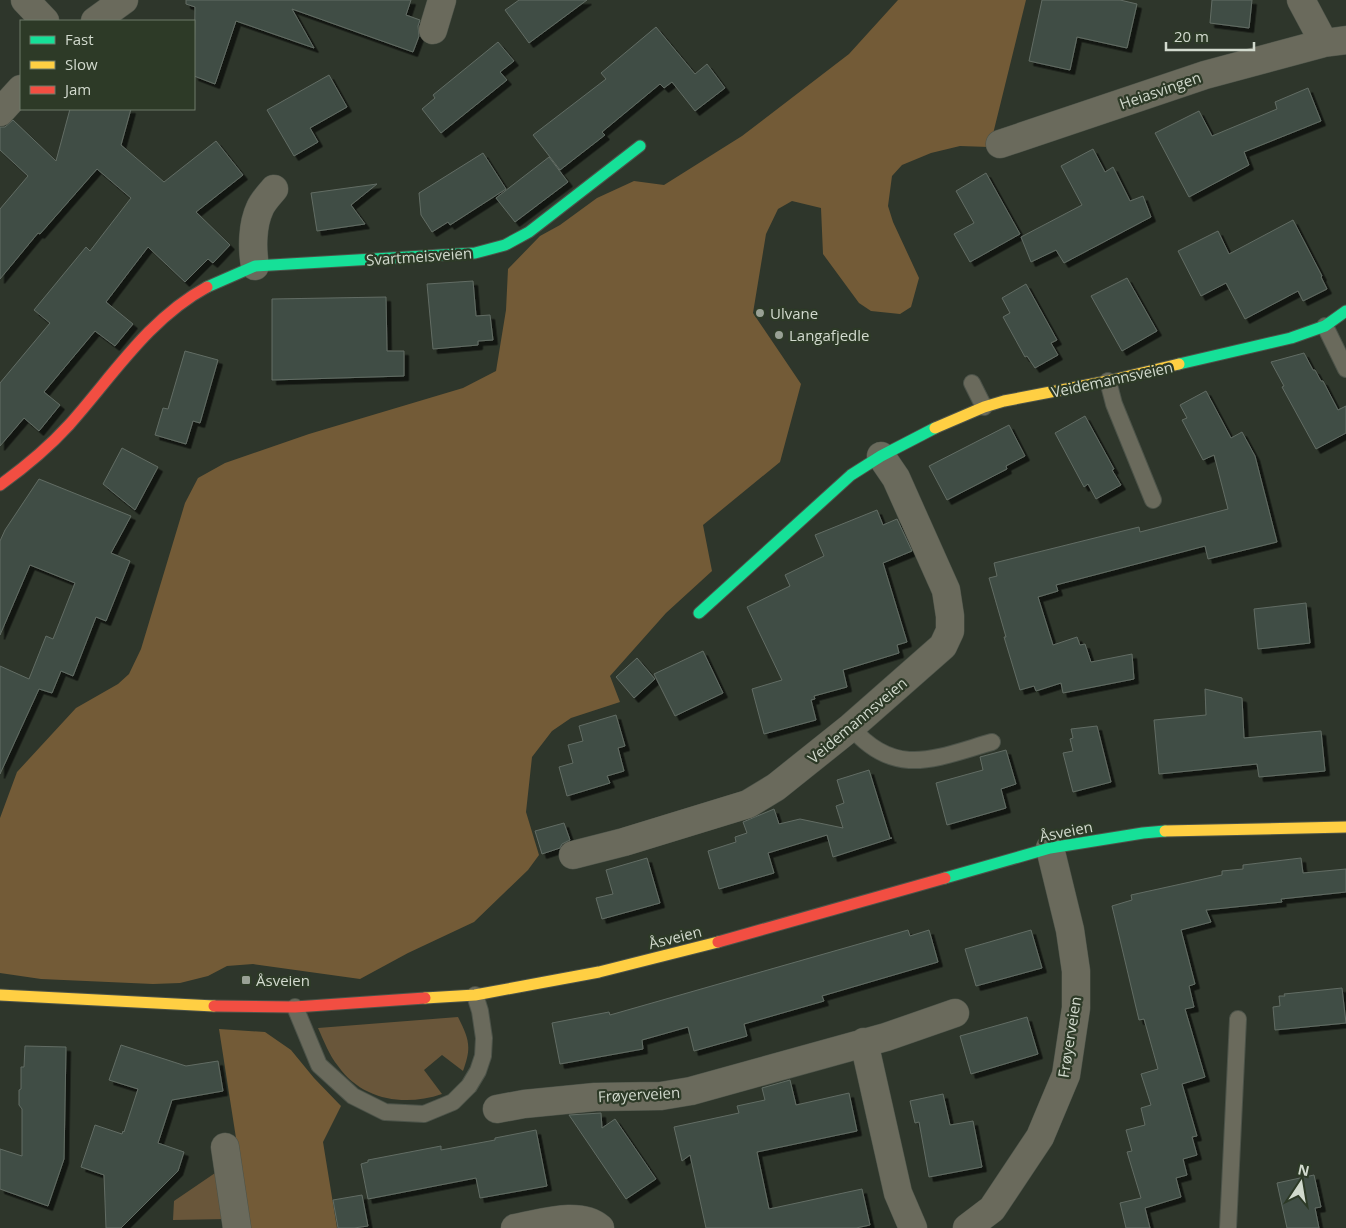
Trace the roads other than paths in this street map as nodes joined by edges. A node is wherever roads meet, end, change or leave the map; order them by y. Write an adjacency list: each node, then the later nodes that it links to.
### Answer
1 (25, 0): 5 (street)
2 (124, 0): 6 (street)
3 (442, 0): 7 (street)
4 (1301, 0): 8 (street, Heiasvingen)
5 (44, 20)
6 (96, 20)
7 (433, 30)
8 (1335, 42): 11 (street, Heiasvingen)
9 (20, 90): 10 (street)
10 (0, 112)
11 (1000, 144)
12 (640, 146): 14 (street, Svartmeisveien)
13 (274, 189): 14 (street)
14 (255, 266): 22 (street, Svartmeisveien)
15 (1346, 311): 16 (street, Veidemannsveien)
16 (1325, 326): 17 (lane); 18 (street, Veidemannsveien)
17 (1346, 369)
18 (1108, 381): 20 (street, Veidemannsveien); 23 (lane)
19 (972, 383): 20 (lane)
20 (984, 407): 21 (street, Veidemannsveien)
21 (881, 456): 24 (street, Veidemannsveien); 25 (street, Veidemannsveien)
22 (0, 485)
23 (1152, 500)
24 (699, 613)
25 (851, 728): 26 (lane); 29 (street, Veidemannsveien)
26 (992, 742)
27 (1346, 827): 28 (street, Åsveien)
28 (1050, 848): 31 (street, Åsveien); 42 (street, Frøyerveien)
29 (573, 855)
30 (0, 995): 32 (street, Åsveien)
31 (475, 995): 32 (street, Åsveien); 32 (lane)
32 (296, 1008)
33 (955, 1013): 35 (street, Frøyerveien)
34 (1238, 1019): 43 (lane)
35 (864, 1042): 36 (street, Frøyerveien); 41 (street)
36 (497, 1109)
37 (225, 1147): 38 (street)
38 (237, 1228)
39 (515, 1228): 40 (street)
40 (600, 1228)
41 (913, 1228)
42 (967, 1228)
43 (1228, 1228)

